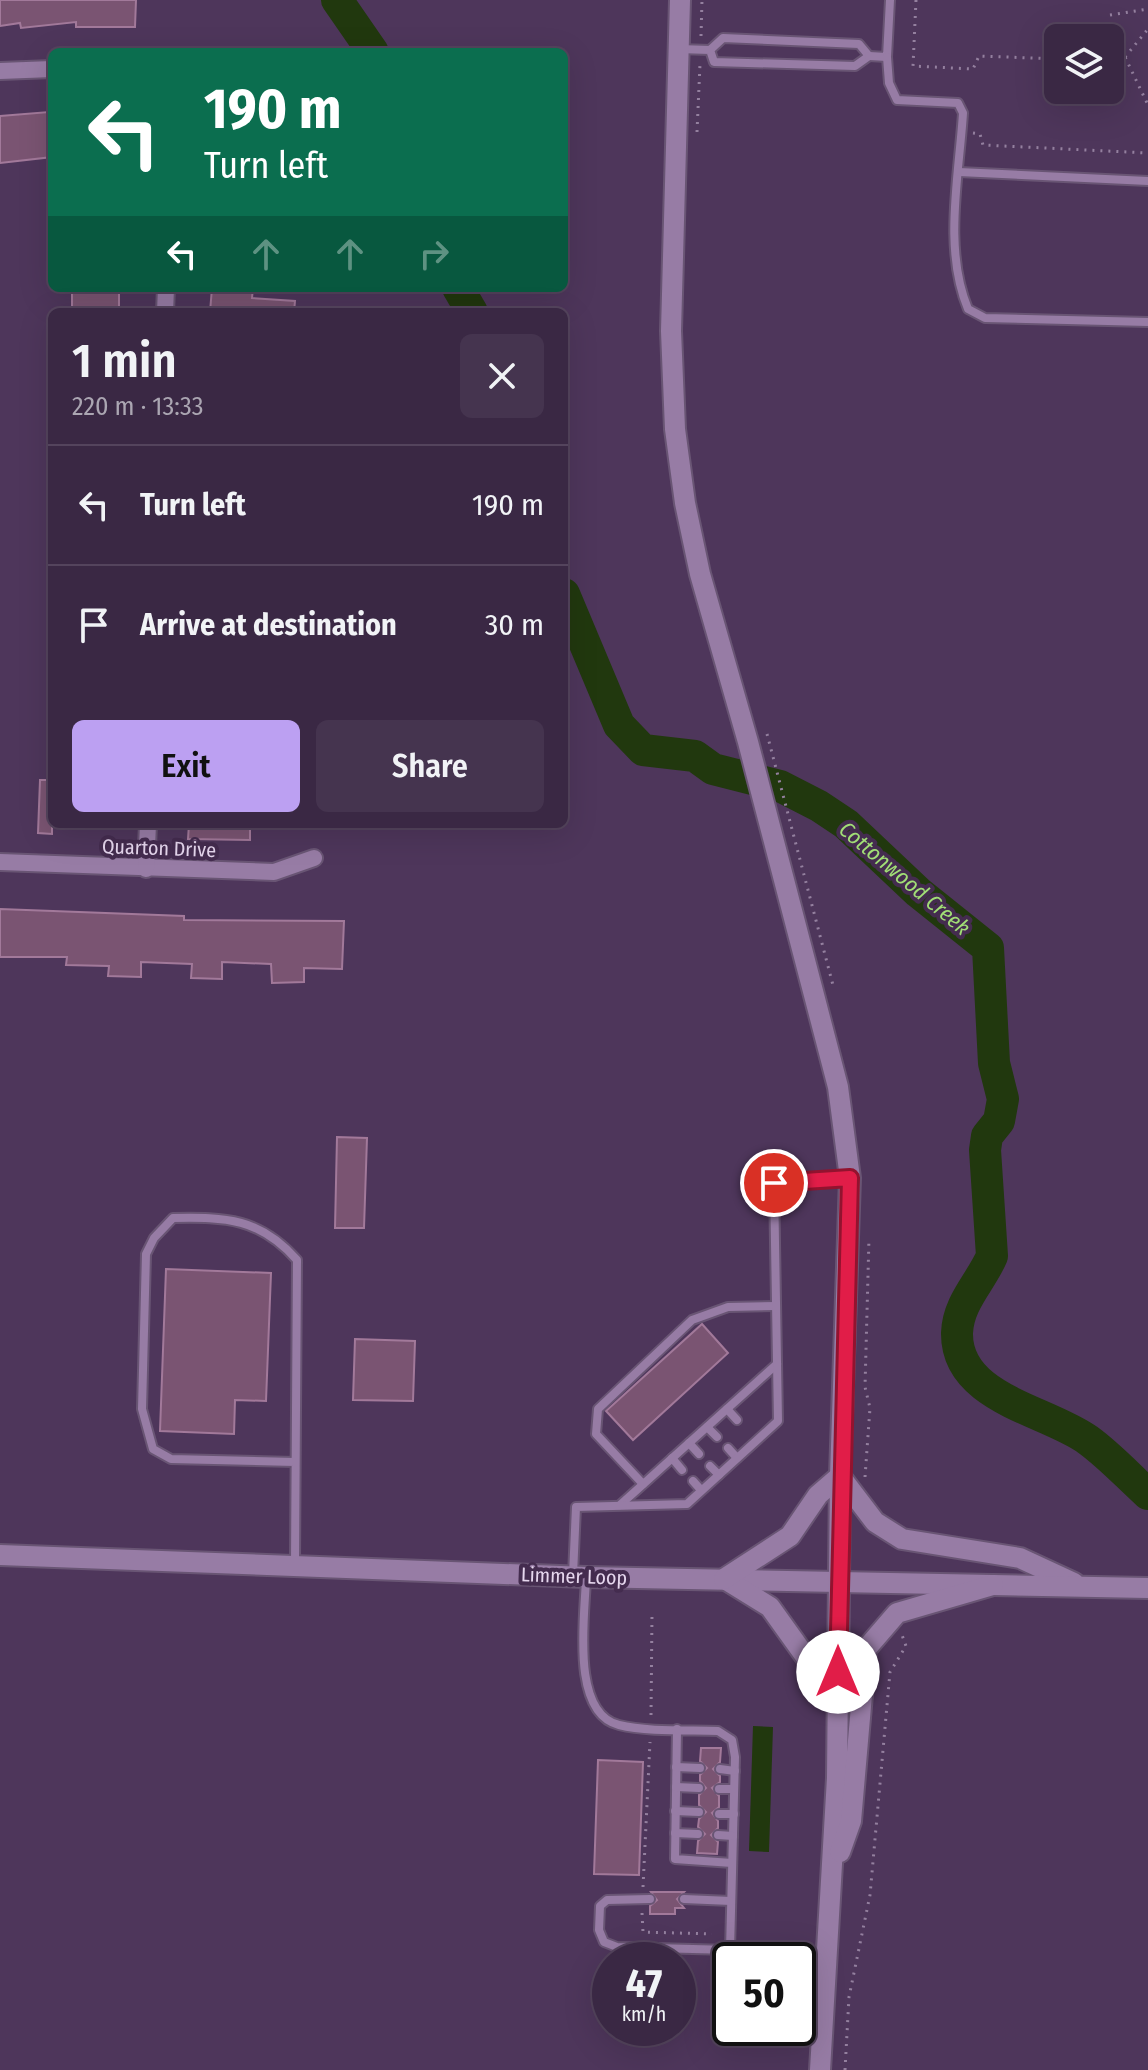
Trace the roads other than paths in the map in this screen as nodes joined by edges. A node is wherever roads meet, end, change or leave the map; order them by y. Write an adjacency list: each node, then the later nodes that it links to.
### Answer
1 (680, 0): 3 (main road)
2 (890, 0): 6 (lane)
3 (678, 49): 4 (lane); 16 (main road)
4 (705, 49): 5 (lane); 5 (lane)
5 (869, 56): 6 (lane)
6 (887, 57): 9 (lane)
7 (48, 69): 8 (street)
8 (0, 71)
9 (959, 172): 10 (lane); 11 (lane)
10 (1148, 181)
11 (1148, 322)
12 (148, 828): 15 (street)
13 (314, 858): 15 (street, Quarton Drive)
14 (0, 862): 15 (street, Quarton Drive)
15 (146, 869)
16 (850, 1178): 17 (lane); 34 (main road)
17 (776, 1306): 18 (lane); 36 (lane)
18 (777, 1364): 19 (lane); 24 (lane)
19 (727, 1409): 20 (lane); 21 (lane)
20 (737, 1420)
21 (707, 1427): 23 (lane); 25 (lane)
22 (748, 1432): 24 (lane)
23 (717, 1437)
24 (756, 1441): 29 (lane)
25 (689, 1443): 27 (lane); 28 (lane)
26 (728, 1448): 29 (lane)
27 (699, 1454)
28 (672, 1458): 32 (lane); 36 (lane)
29 (737, 1458): 33 (lane)
30 (295, 1462): 30 (lane); 40 (lane)
31 (710, 1466): 33 (lane)
32 (682, 1470)
33 (719, 1475): 37 (lane)
34 (840, 1476): 42 (main road); 43 (main road); 45 (main road)
35 (693, 1481): 37 (lane)
36 (643, 1484): 38 (lane)
37 (701, 1490): 38 (lane)
38 (619, 1505): 41 (lane)
39 (0, 1555): 40 (main road, Limmer Loop)
40 (295, 1563): 41 (main road, Limmer Loop)
41 (580, 1576): 42 (main road, Limmer Loop); 48 (lane)
42 (724, 1579): 43 (main road, Limmer Loop); 47 (main road)
43 (838, 1581): 44 (main road, Limmer Loop); 47 (main road)
44 (993, 1585): 45 (main road, Limmer Loop); 66 (main road)
45 (1082, 1587): 46 (main road, Limmer Loop)
46 (1148, 1588)
47 (838, 1702): 66 (main road)
48 (677, 1729): 49 (lane); 52 (lane)
49 (676, 1767): 50 (lane); 53 (lane)
50 (700, 1768)
51 (720, 1769): 52 (lane)
52 (735, 1771): 56 (lane)
53 (676, 1787): 54 (lane); 57 (lane)
54 (699, 1788)
55 (719, 1789): 56 (lane)
56 (734, 1789): 60 (lane)
57 (675, 1811): 58 (lane); 61 (lane)
58 (699, 1812)
59 (719, 1814): 60 (lane)
60 (734, 1814): 64 (lane)
61 (675, 1833): 62 (lane); 65 (lane)
62 (698, 1834)
63 (718, 1835): 64 (lane)
64 (733, 1836): 65 (lane)
65 (732, 1863): 69 (lane)
66 (832, 1874): 73 (main road)
67 (684, 1899): 69 (lane)
68 (646, 1901): 71 (lane)
69 (731, 1901): 70 (lane)
70 (730, 1942)
71 (712, 1950)
72 (816, 1973): 73 (lane)
73 (823, 1973): 74 (main road)
74 (820, 2070)

